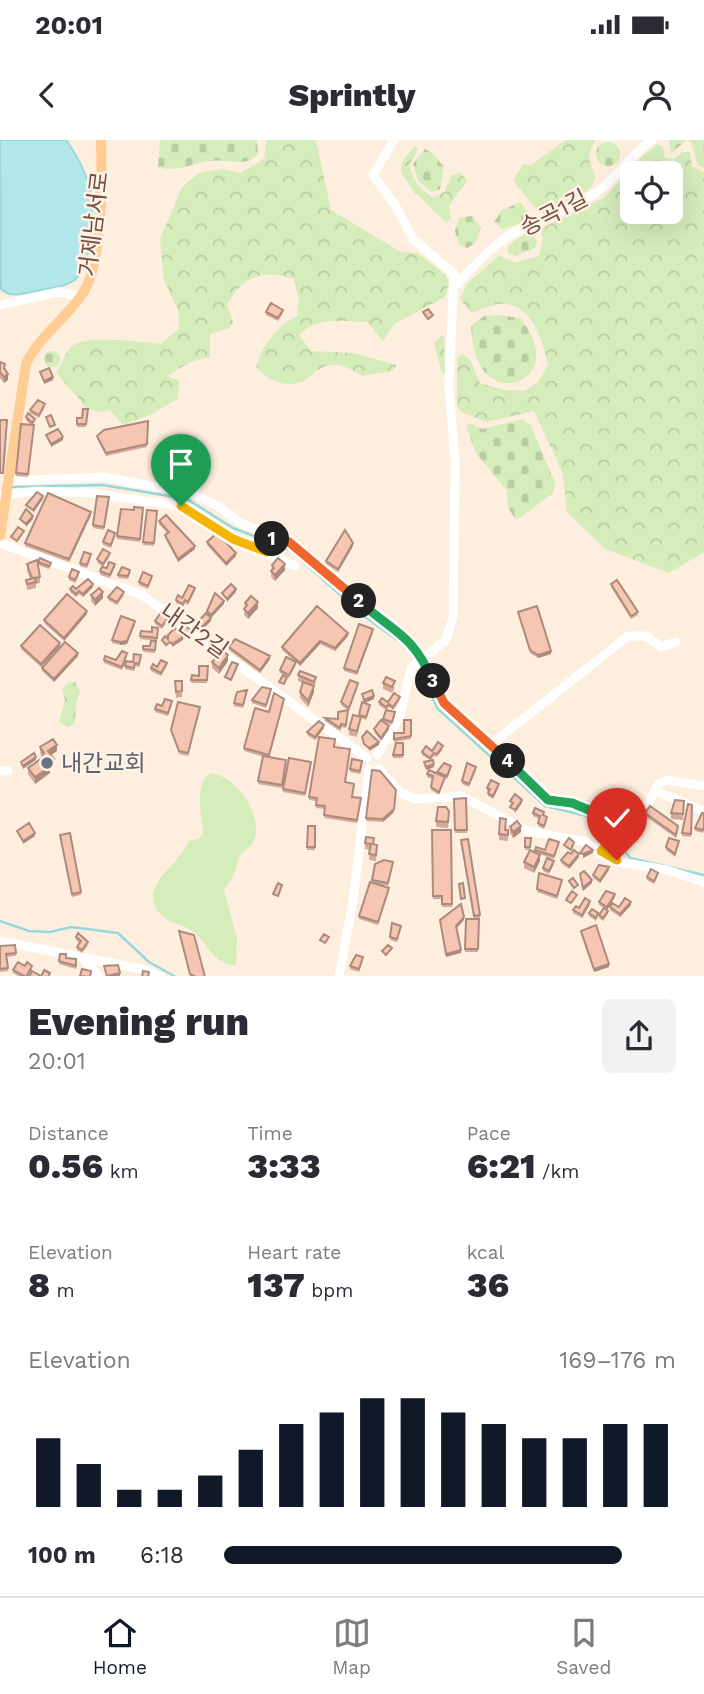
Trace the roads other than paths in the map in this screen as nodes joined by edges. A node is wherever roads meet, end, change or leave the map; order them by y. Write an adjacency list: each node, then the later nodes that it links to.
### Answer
1 (102, 140): 5 (main road, 거제남서로)
2 (394, 140): 4 (lane)
3 (652, 140): 4 (lane, 송곡1길)
4 (455, 286): 15 (lane)
5 (81, 296): 6 (lane); 7 (main road, 거제남서로)
6 (0, 305)
7 (7, 481): 8 (main road, 거제남서로); 10 (lane)
8 (2, 495): 9 (main road, 거제남서로); 12 (lane)
9 (0, 536)
10 (274, 536): 12 (lane); 15 (lane)
11 (0, 543): 17 (lane, 내간2길)
12 (267, 552): 13 (lane)
13 (295, 566)
14 (676, 642): 16 (lane)
15 (423, 659): 16 (lane); 17 (lane)
16 (493, 748): 22 (lane)
17 (372, 757): 18 (lane); 18 (lane)
18 (374, 769): 23 (lane); 29 (lane)
19 (704, 786): 20 (lane)
20 (654, 791): 21 (lane); 22 (lane)
21 (704, 811)
22 (619, 829): 23 (lane)
23 (601, 851): 24 (lane)
24 (704, 882)
25 (0, 941): 26 (lane)
26 (83, 958): 27 (lane); 28 (lane)
27 (99, 976)
28 (161, 976)
29 (339, 976)

